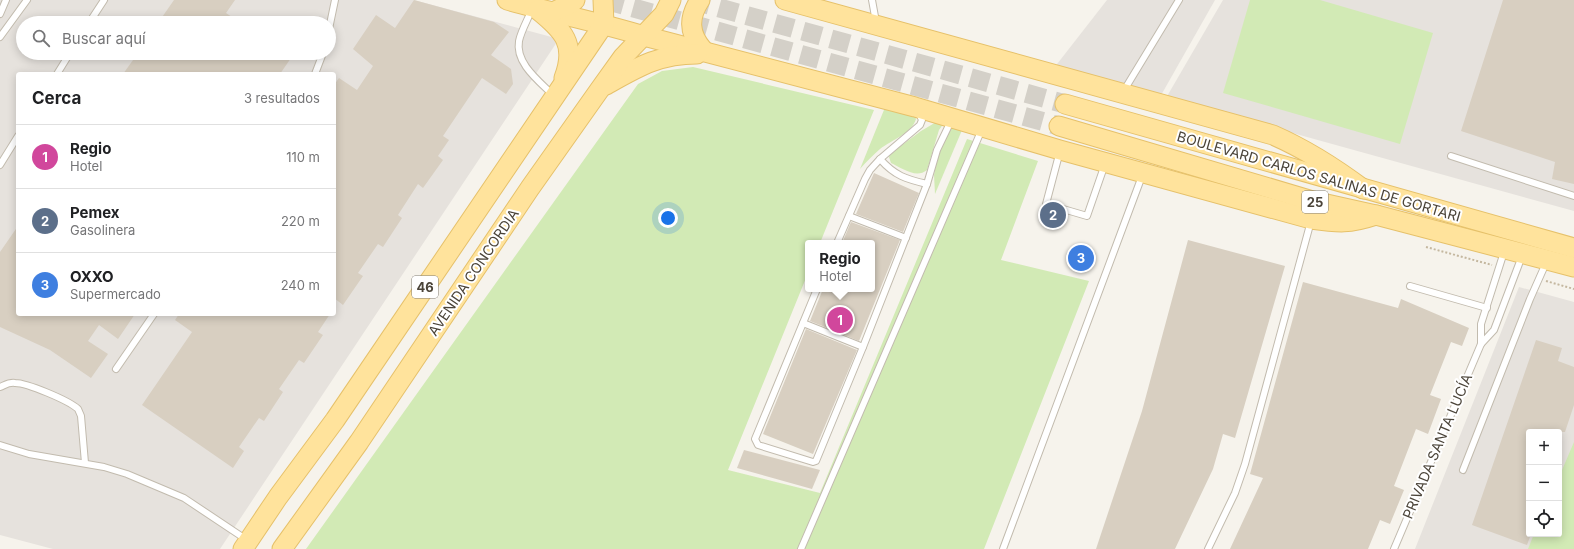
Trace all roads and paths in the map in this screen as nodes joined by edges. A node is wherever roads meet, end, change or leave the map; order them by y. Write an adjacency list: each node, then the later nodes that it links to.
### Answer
1 (6, 0): 14 (lane)
2 (27, 0): 20 (lane)
3 (104, 0): 15 (lane)
4 (335, 0): 16 (lane)
5 (507, 0): 13 (main road)
6 (575, 0): 13 (main road)
7 (603, 0): 17 (main road)
8 (671, 0): 19 (main road, AVENIDA CONCORDIA / 46)
9 (700, 0): 21 (main road)
10 (785, 0): 18 (main road)
11 (872, 0): 18 (lane)
12 (1179, 0): 27 (lane)
13 (541, 9): 17 (main road); 28 (main road); 28 (lane)
14 (0, 14)
15 (94, 16)
16 (332, 16)
17 (604, 24): 19 (main road); 28 (main road, 46)
18 (877, 26): 27 (main road)
19 (644, 36): 21 (main road); 26 (main road, AVENIDA CONCORDIA / 46)
20 (0, 37)
21 (708, 52): 26 (main road); 30 (main road)
22 (66, 60): 24 (lane)
23 (320, 60): 25 (lane)
24 (58, 72)
25 (316, 72)
26 (600, 88): 66 (main road, AVENIDA CONCORDIA / 46)
27 (1122, 93): 42 (main road)
28 (557, 94): 65 (main road, 46)
29 (1065, 104): 42 (main road, BOULEVARD CARLOS SALINAS DE GORTARI / 25)
30 (915, 106): 31 (main road); 37 (lane)
31 (954, 118): 33 (main road); 41 (lane)
32 (1059, 126): 44 (main road, BOULEVARD CARLOS SALINAS DE GORTARI / 25)
33 (983, 127): 35 (main road); 67 (lane)
34 (16, 139): 39 (lane)
35 (1060, 150): 38 (main road); 38 (lane)
36 (1450, 156): 43 (lane)
37 (880, 159): 41 (lane); 45 (lane)
38 (1106, 162): 40 (main road)
39 (0, 165)
40 (1143, 172): 46 (main road); 68 (lane)
41 (927, 184): 47 (lane)
42 (1363, 189): 49 (main road, BOULEVARD CARLOS SALINAS DE GORTARI / 25)
43 (1574, 196)
44 (1376, 215): 46 (main road); 50 (main road, BOULEVARD CARLOS SALINAS DE GORTARI / 25)
45 (849, 216): 47 (lane); 48 (lane)
46 (1311, 219): 69 (lane)
47 (906, 238): 59 (lane)
48 (838, 240)
49 (1574, 248)
50 (1514, 251): 51 (main road, BOULEVARD CARLOS SALINAS DE GORTARI / 25); 55 (lane, PRIVADA SANTA LUCÍA); 58 (lane, PRIVADA SANTA LUCÍA)
51 (1547, 259): 52 (main road, BOULEVARD CARLOS SALINAS DE GORTARI / 25); 64 (lane)
52 (1574, 267)
53 (1410, 286): 55 (lane)
54 (816, 292): 57 (lane)
55 (1487, 308): 58 (lane, PRIVADA SANTA LUCÍA)
56 (153, 316): 60 (lane)
57 (803, 323): 59 (lane); 59 (lane)
58 (1480, 344): 70 (lane, PRIVADA SANTA LUCÍA)
59 (863, 347)
60 (116, 368)
61 (0, 387): 63 (lane)
62 (0, 445): 63 (lane)
63 (85, 464): 65 (lane)
64 (1463, 470)
65 (246, 545)
66 (282, 549)
67 (801, 549)
68 (1003, 549)
69 (1208, 549)
70 (1394, 549)

